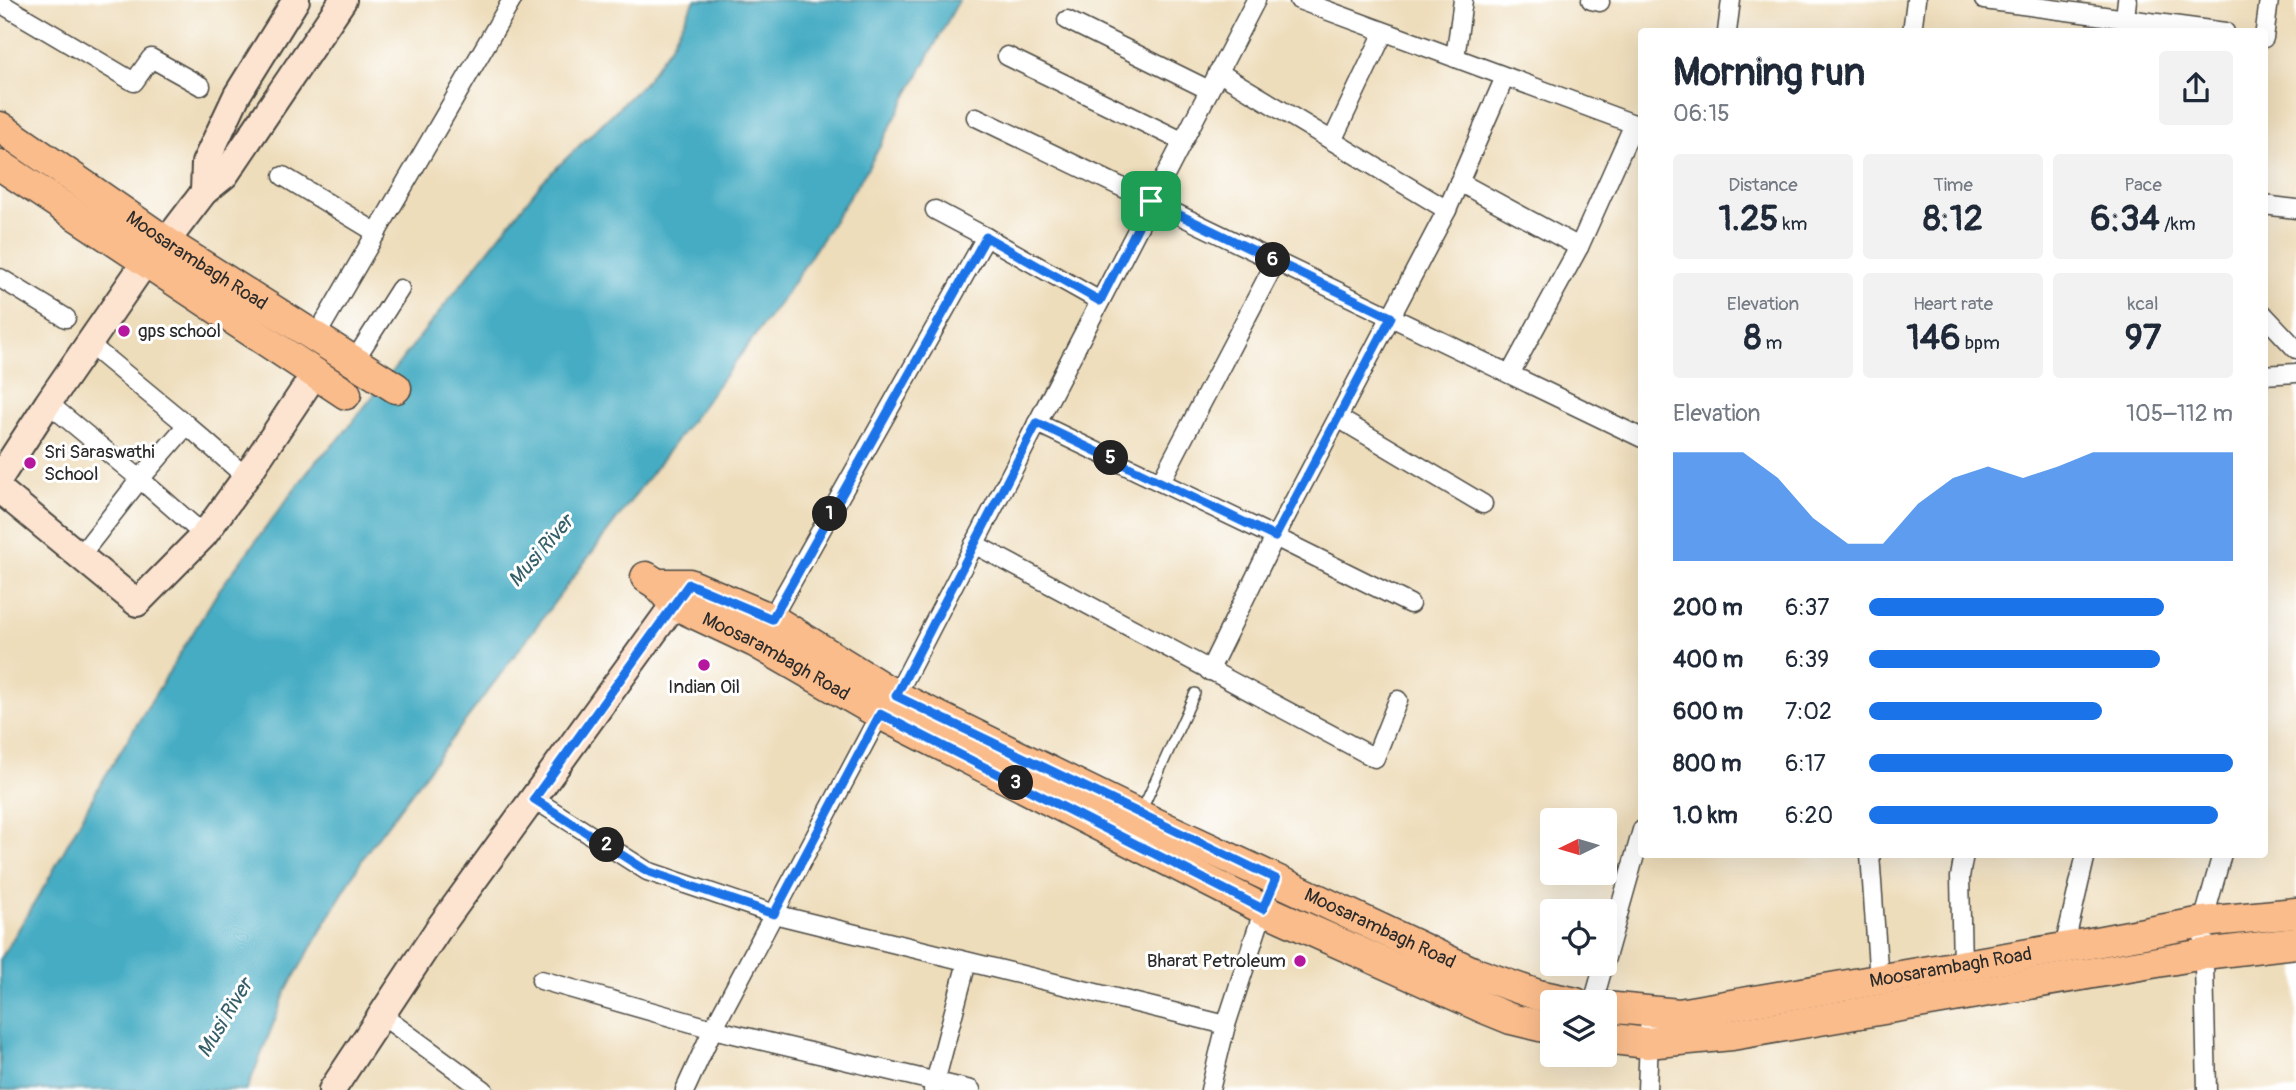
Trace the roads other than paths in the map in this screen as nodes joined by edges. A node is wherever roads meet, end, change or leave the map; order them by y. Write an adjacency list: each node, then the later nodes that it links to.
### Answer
1 (296, 0): 35 (street)
2 (344, 0): 35 (street)
3 (512, 0): 41 (street)
4 (1256, 0): 23 (street)
5 (1299, 0): 13 (street)
6 (1463, 0): 22 (street)
7 (1731, 0): 16 (street)
8 (1916, 0): 17 (street)
9 (1984, 0): 14 (street)
10 (2127, 0): 14 (street)
11 (2269, 0): 19 (street)
12 (0, 3): 25 (street)
13 (1322, 4): 20 (street)
14 (2125, 18): 18 (street)
15 (1067, 20): 26 (street)
16 (1728, 28)
17 (1912, 28)
18 (2198, 28)
19 (2265, 28)
20 (1384, 32): 22 (street); 31 (street)
21 (1007, 56): 30 (street)
22 (1455, 58): 24 (street)
23 (1218, 72): 26 (street); 31 (street)
24 (1505, 77): 28 (street); 34 (street)
25 (201, 86)
26 (1209, 90): 30 (street)
27 (976, 117): 36 (street)
28 (1637, 125): 43 (street)
29 (0, 127): 44 (main road, Moosarambagh Road)
30 (1182, 141): 36 (street)
31 (1332, 141): 39 (street)
32 (0, 165): 44 (main road, Moosarambagh Road)
33 (283, 176): 41 (street)
34 (1459, 182): 39 (street); 43 (street)
35 (204, 192): 44 (street)
36 (1151, 201): 45 (street); 48 (street)
37 (2268, 206): 38 (street)
38 (2296, 209)
39 (1447, 210): 49 (street)
40 (935, 211): 42 (street)
41 (377, 233): 52 (street)
42 (986, 237): 48 (street); 79 (street)
43 (1579, 247): 57 (street)
44 (156, 251): 52 (main road, Moosarambagh Road); 53 (street); 58 (main road, Moosarambagh Road)
45 (1276, 261): 49 (street); 70 (street)
46 (0, 278): 50 (street)
47 (400, 289): 55 (street)
48 (1100, 301): 64 (street)
49 (1391, 317): 57 (street); 63 (street)
50 (66, 318)
51 (2268, 320): 54 (street)
52 (315, 338): 55 (main road, Moosarambagh Road)
53 (90, 345): 62 (street); 65 (street)
54 (2296, 349)
55 (354, 361): 60 (main road, Moosarambagh Road)
56 (2296, 373): 59 (street)
57 (1510, 374): 66 (street)
58 (314, 375): 61 (main road, Moosarambagh Road); 68 (street)
59 (2268, 375)
60 (396, 388)
61 (346, 394)
62 (48, 403): 67 (street); 69 (street)
63 (1338, 418): 72 (street); 74 (street)
64 (1037, 423): 70 (street); 75 (street)
65 (187, 425): 68 (street); 69 (street)
66 (1638, 436)
67 (0, 477)
68 (246, 477): 73 (street)
69 (140, 479): 73 (street); 76 (street)
70 (1161, 481): 74 (street)
71 (0, 490): 76 (street)
72 (1483, 504)
73 (204, 535): 76 (street)
74 (1275, 537): 78 (street); 80 (street)
75 (974, 544): 80 (street); 83 (street)
76 (80, 556)
77 (667, 587): 79 (main road, Moosarambagh Road); 84 (street)
78 (1410, 604)
79 (764, 630): 83 (main road, Moosarambagh Road)
80 (1209, 671): 82 (street)
81 (1195, 692): 85 (lane)
82 (1398, 700)
83 (888, 705): 85 (main road, Moosarambagh Road); 92 (main road, Moosarambagh Road); 94 (street)
84 (534, 799): 94 (street); 107 (street)
85 (1140, 816): 91 (main road, Moosarambagh Road)
86 (1638, 844): 95 (street)
87 (1870, 858): 103 (street)
88 (1963, 858): 101 (street)
89 (2086, 858): 98 (street)
90 (2221, 858): 96 (street)
91 (1276, 879): 92 (street); 104 (main road, Moosarambagh Road)
92 (1263, 909): 108 (street); 109 (main road, Moosarambagh Road)
93 (2296, 913): 96 (main road, Moosarambagh Road)
94 (774, 914): 100 (street); 110 (street)
95 (1617, 917)
96 (2203, 922): 98 (main road, Moosarambagh Road); 99 (street)
97 (2296, 943): 99 (main road, Moosarambagh Road)
98 (2064, 948): 101 (main road, Moosarambagh Road)
99 (2204, 954): 112 (main road, Moosarambagh Road); 120 (street)
100 (967, 962): 108 (street); 113 (street)
101 (1962, 965): 103 (main road, Moosarambagh Road)
102 (541, 980): 110 (street)
103 (1879, 981): 106 (main road, Moosarambagh Road)
104 (1540, 995)
105 (1617, 1009): 106 (main road, Moosarambagh Road)
106 (1650, 1013): 112 (street)
107 (380, 1014): 114 (street); 115 (street)
108 (1226, 1025): 118 (street)
109 (1540, 1026)
110 (713, 1029): 113 (street); 116 (street)
111 (1617, 1039): 112 (main road, Moosarambagh Road)
112 (1647, 1043): 119 (street)
113 (934, 1086): 117 (street)
114 (332, 1090)
115 (484, 1090)
116 (685, 1090)
117 (971, 1090)
118 (1210, 1090)
119 (1647, 1090)
120 (2207, 1090)

